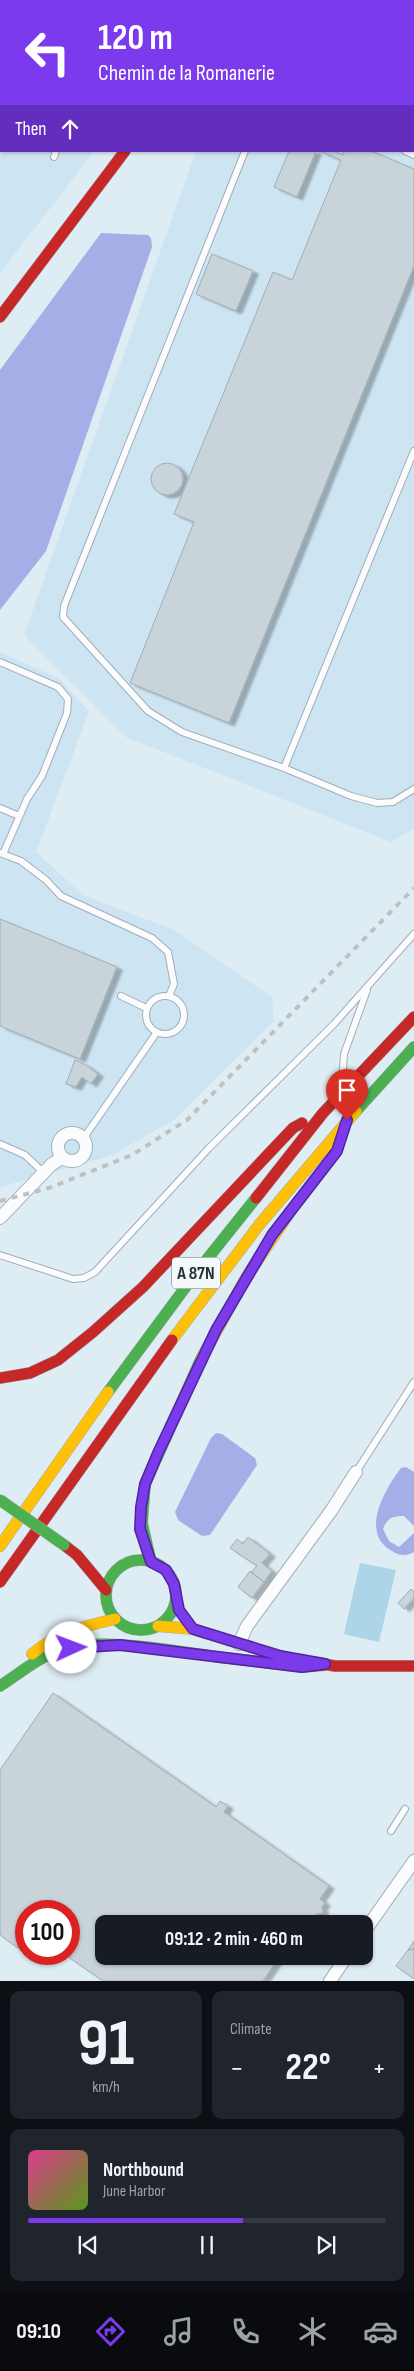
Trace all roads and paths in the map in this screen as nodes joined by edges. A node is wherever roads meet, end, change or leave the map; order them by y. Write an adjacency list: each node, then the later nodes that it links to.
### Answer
1 (124, 152): 3 (main road)
2 (245, 152): 6 (lane)
3 (0, 317)
4 (414, 451): 6 (lane)
5 (0, 662): 9 (lane)
6 (284, 768): 7 (lane)
7 (414, 789)
8 (0, 808): 9 (lane)
9 (19, 816): 10 (lane)
10 (1, 853): 14 (lane)
11 (414, 934): 12 (lane)
12 (368, 988): 19 (lane); 29 (lane)
13 (121, 996): 15 (lane)
14 (169, 996): 15 (lane); 17 (lane)
15 (146, 1008): 17 (lane)
16 (414, 1017): 19 (main road, A 87N)
17 (157, 1032): 22 (lane)
18 (414, 1048): 21 (main road, A 87N)
19 (341, 1095): 20 (main road, A 87N)
20 (324, 1113): 30 (main road); 34 (main road, A 87N)
21 (347, 1120): 25 (main road); 38 (main road, A 87N)
22 (83, 1139): 24 (street); 24 (street)
23 (0, 1144): 26 (lane)
24 (62, 1158): 26 (street)
25 (331, 1159)
26 (44, 1172): 28 (street)
27 (294, 1205): 36 (main road)
28 (0, 1218)
29 (0, 1255)
30 (0, 1378)
31 (414, 1382): 32 (lane)
32 (356, 1472): 44 (street)
33 (0, 1500): 35 (main road, bridge)
34 (0, 1546)
35 (78, 1555): 37 (main road); 39 (main road)
36 (151, 1562): 37 (main road); 40 (main road)
37 (123, 1565): 39 (main road)
38 (0, 1582)
39 (106, 1590): 41 (main road)
40 (176, 1600): 42 (main road); 43 (main road)
41 (116, 1620): 42 (main road); 47 (main road)
42 (158, 1626): 43 (main road)
43 (193, 1629): 44 (main road)
44 (239, 1644): 45 (main road)
45 (325, 1664): 46 (main road); 47 (main road)
46 (414, 1666)
47 (0, 1685)
48 (405, 1809): 49 (lane)
49 (390, 1831)
50 (414, 1861): 51 (street)
51 (410, 1875): 52 (street)
52 (373, 1921)
53 (341, 1965): 54 (street)
54 (330, 1981)

